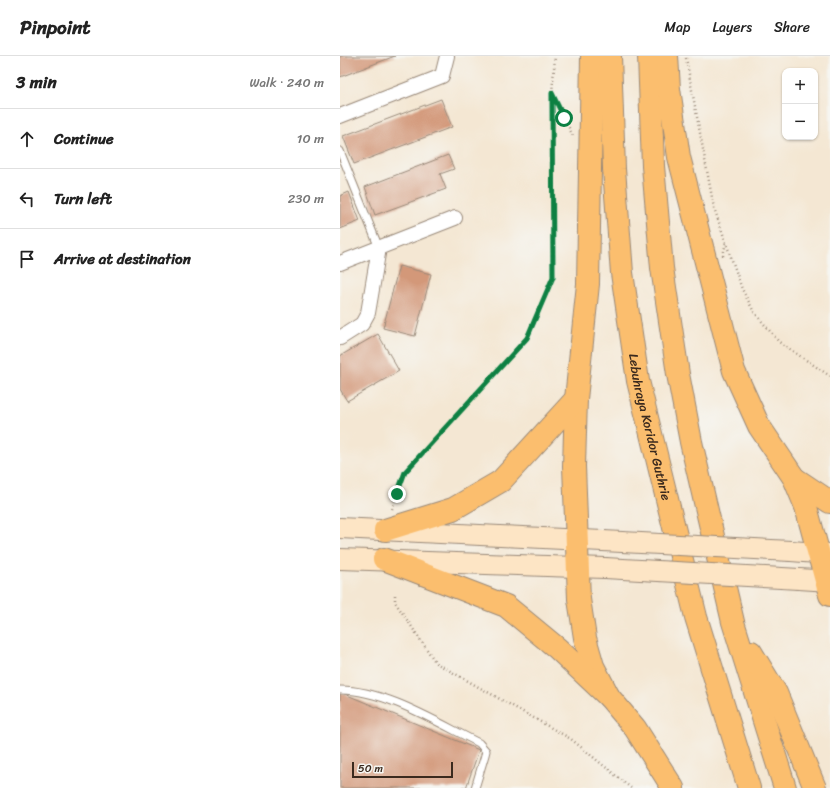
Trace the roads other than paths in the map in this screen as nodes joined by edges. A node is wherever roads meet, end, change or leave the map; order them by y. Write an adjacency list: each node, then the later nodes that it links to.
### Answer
1 (447, 56): 6 (street)
2 (592, 56): 12 (highway)
3 (610, 56): 28 (highway, Lebuhraya Koridor Guthrie)
4 (649, 56): 23 (highway)
5 (667, 56): 13 (highway)
6 (340, 116)
7 (340, 150): 9 (lane)
8 (455, 218): 9 (street)
9 (379, 248): 10 (street); 11 (street)
10 (340, 263)
11 (340, 338)
12 (576, 399): 16 (highway); 17 (highway)
13 (794, 478): 14 (highway); 18 (highway)
14 (830, 502)
15 (340, 528): 16 (main road)
16 (385, 530): 17 (main road)
17 (577, 539): 18 (main road, bridge); 21 (highway)
18 (825, 554): 22 (highway)
19 (340, 559): 20 (main road)
20 (384, 559): 21 (main road); 25 (highway)
21 (578, 566): 22 (main road, bridge); 25 (highway)
22 (829, 585)
23 (733, 622): 29 (highway); 30 (highway)
24 (340, 690): 26 (lane)
25 (609, 697): 27 (highway)
26 (475, 788)
27 (673, 788)
28 (749, 788)
29 (785, 788)
30 (815, 788)

